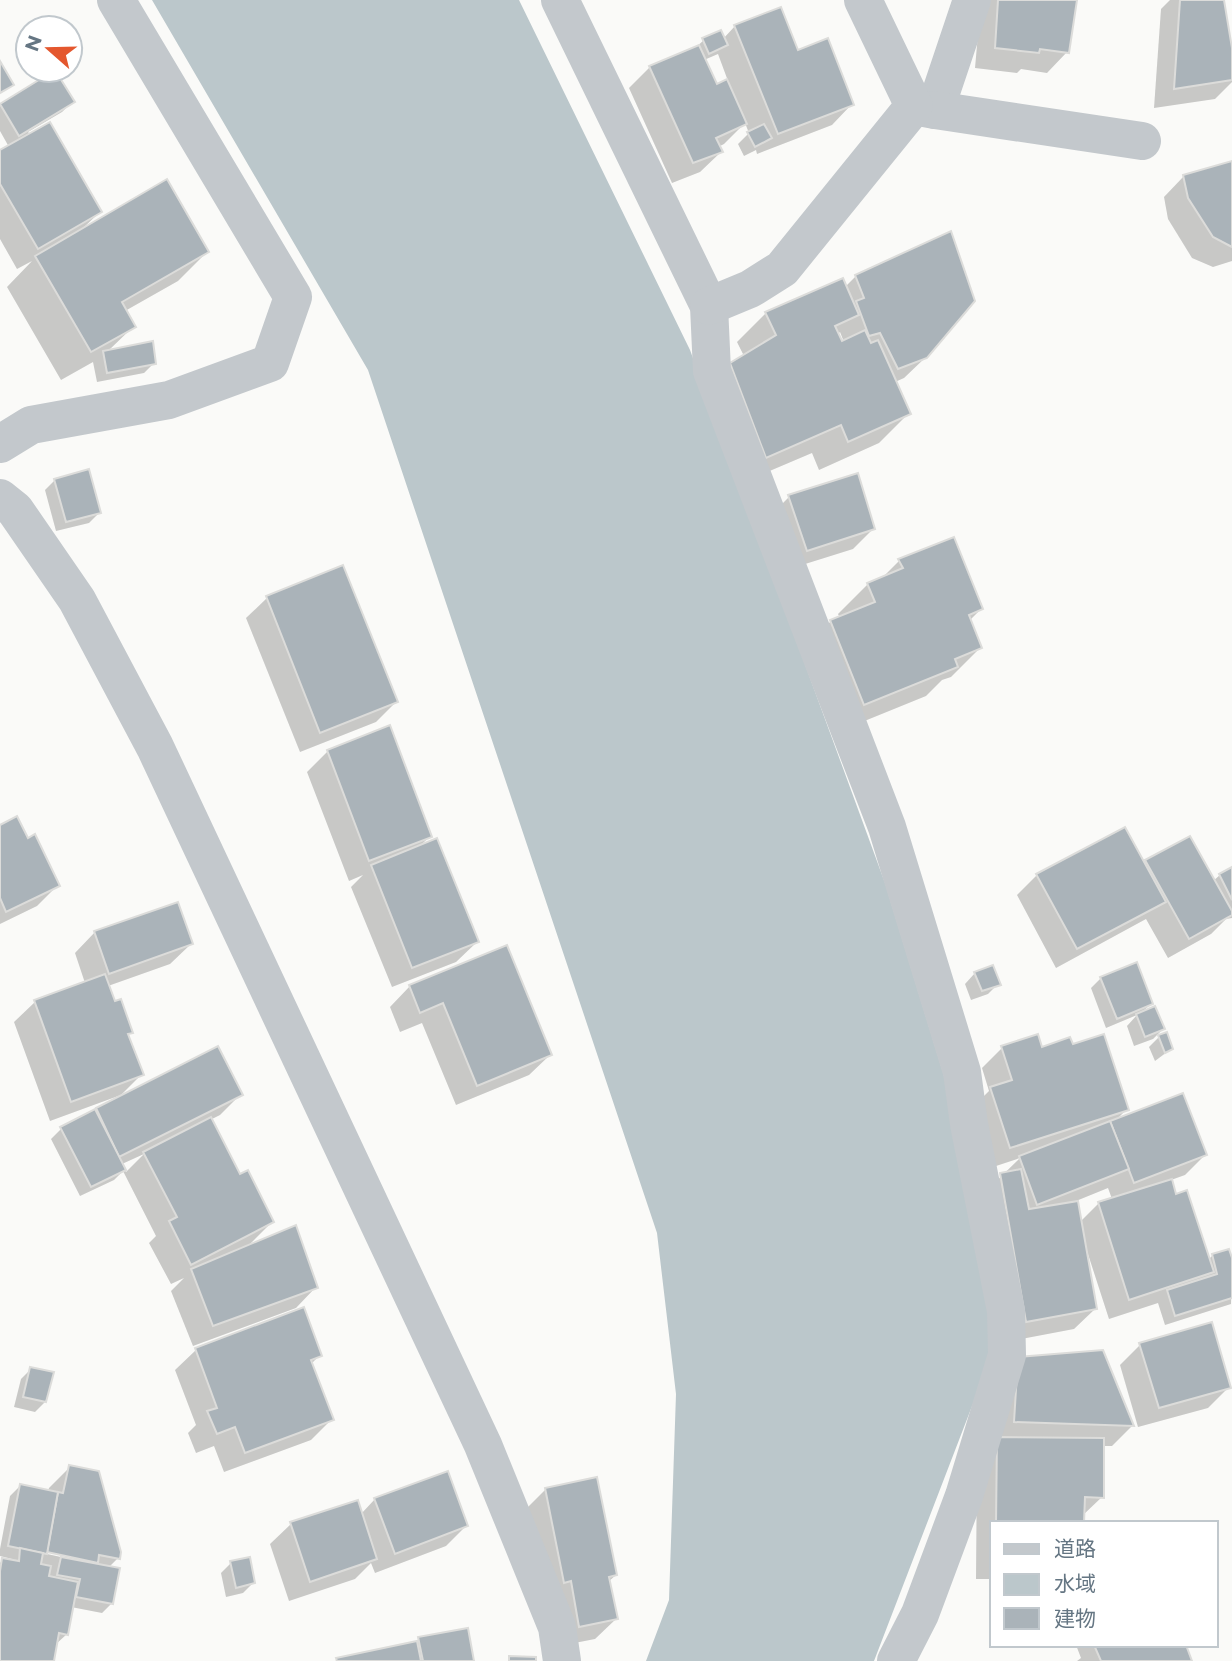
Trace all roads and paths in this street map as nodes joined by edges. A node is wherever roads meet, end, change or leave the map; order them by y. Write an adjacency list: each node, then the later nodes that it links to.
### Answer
1 (116, 0): 8 (street)
2 (560, 0): 7 (street)
3 (863, 0): 5 (street)
4 (972, 0): 5 (street)
5 (925, 108): 6 (street); 7 (street)
6 (1142, 141)
7 (709, 306): 11 (street)
8 (0, 444)
9 (0, 498): 10 (street)
10 (562, 1661)
11 (896, 1661)

